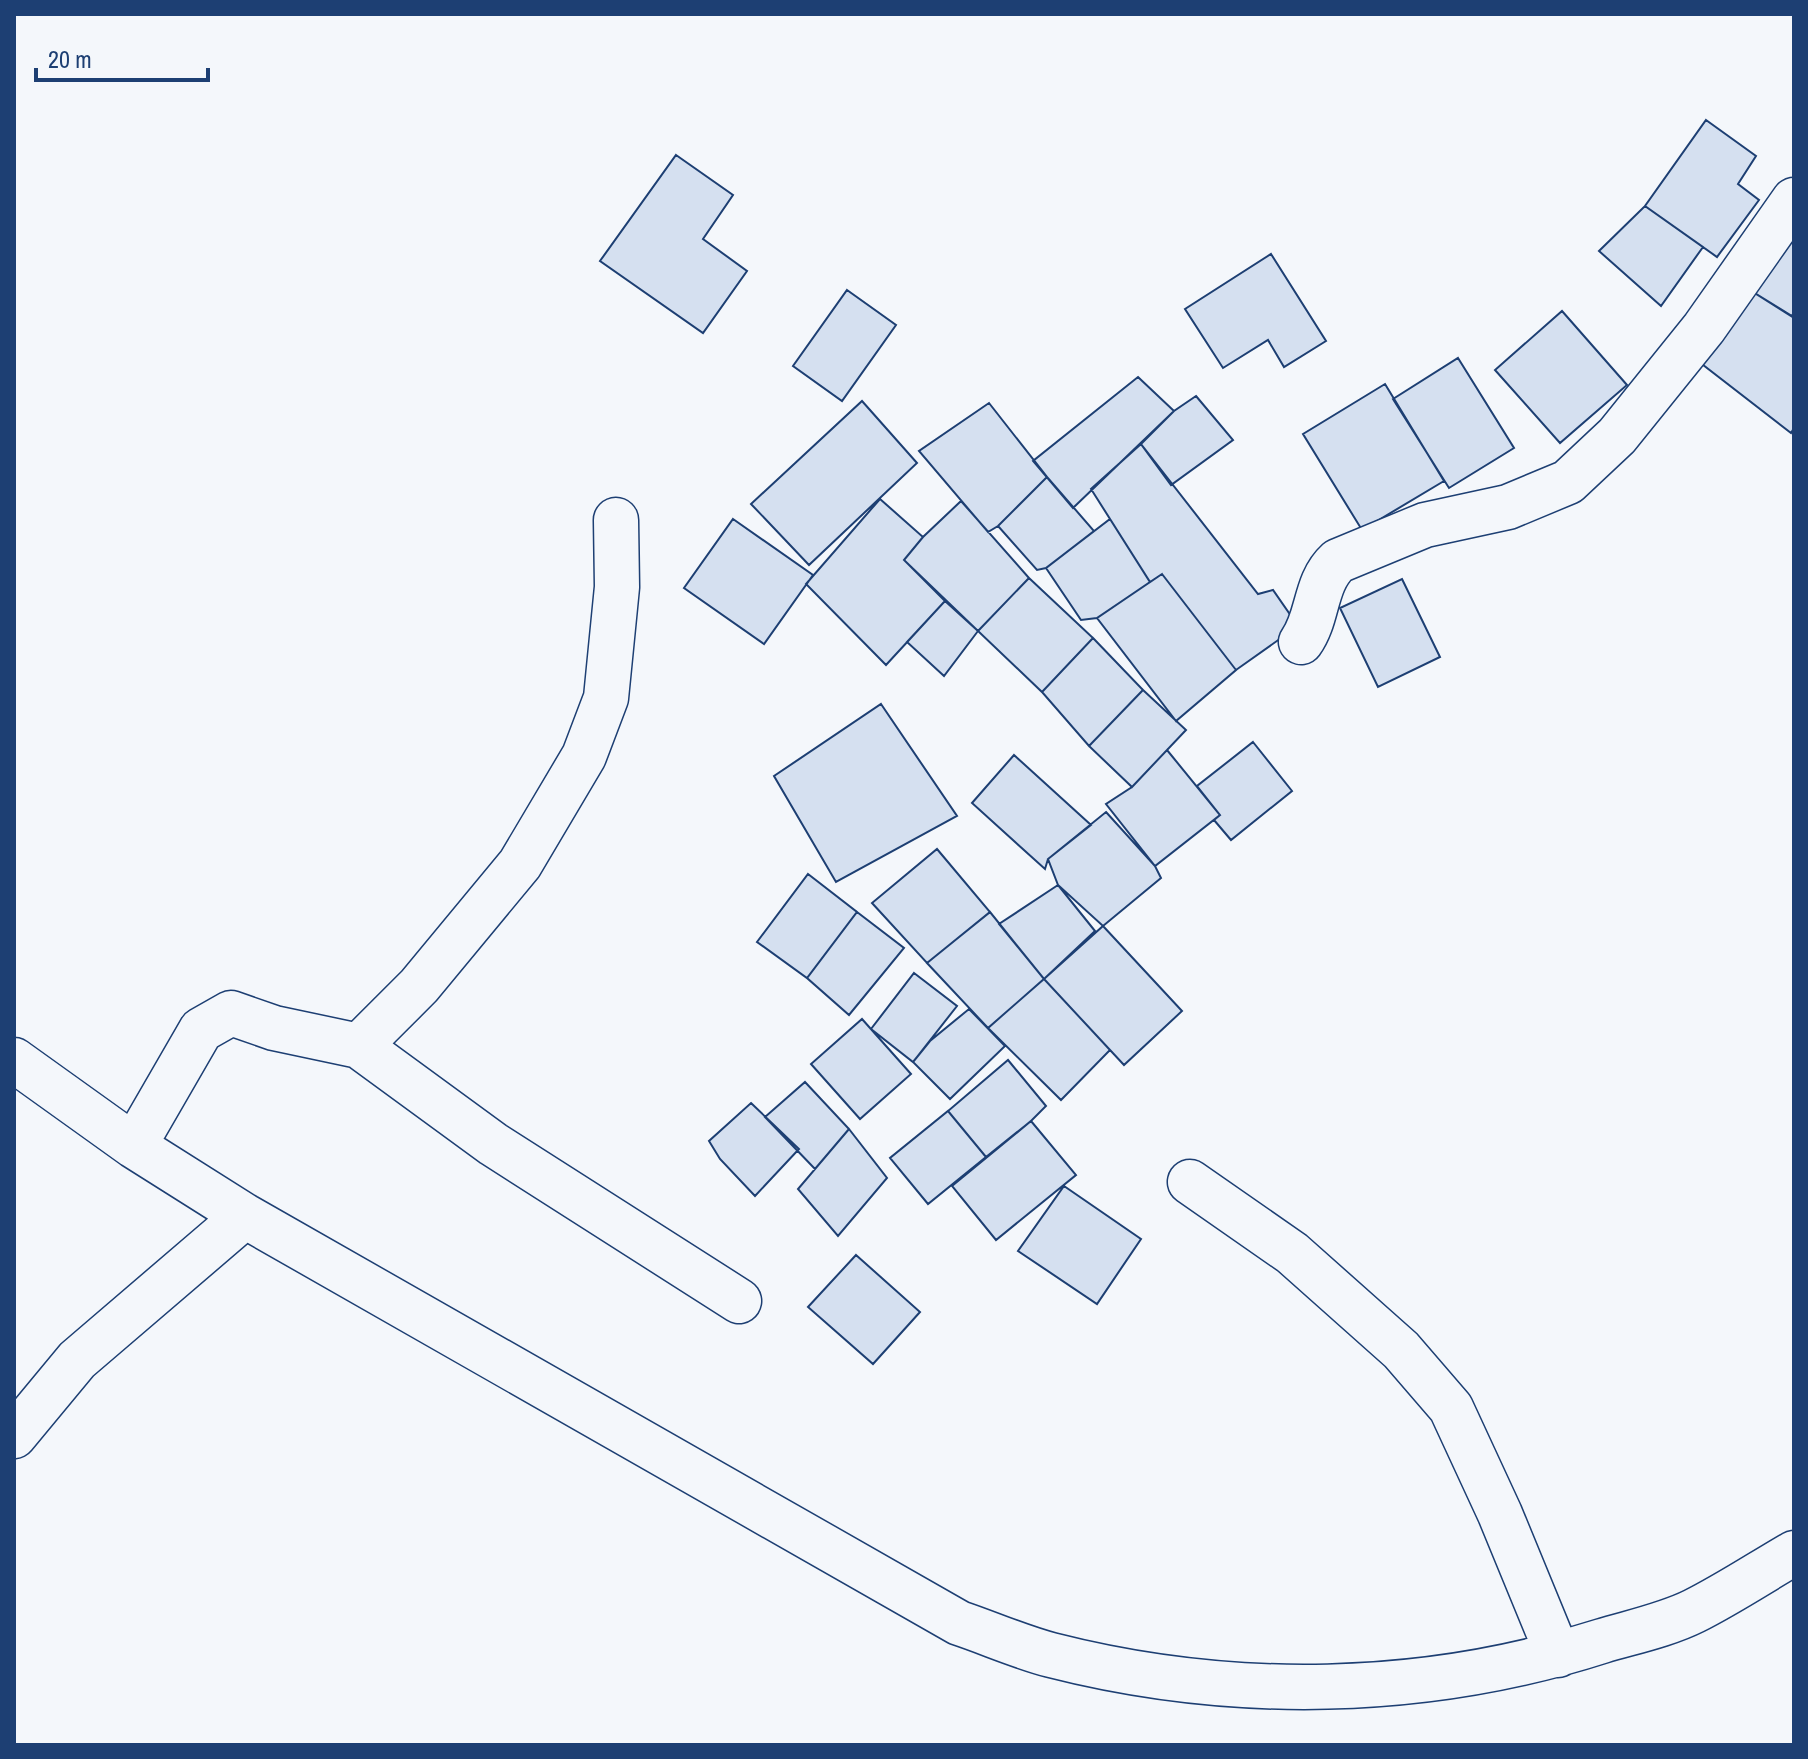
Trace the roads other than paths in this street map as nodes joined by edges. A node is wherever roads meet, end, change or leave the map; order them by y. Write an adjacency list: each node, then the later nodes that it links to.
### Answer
1 (1794, 200): 3 (street)
2 (616, 520): 4 (street)
3 (1301, 642)
4 (359, 1046): 6 (street); 9 (street)
5 (14, 1060): 6 (street)
6 (134, 1146): 8 (street)
7 (1190, 1182): 12 (street)
8 (245, 1216): 10 (street); 12 (street)
9 (739, 1301)
10 (14, 1436)
11 (1794, 1553): 12 (street)
12 (1551, 1636)

